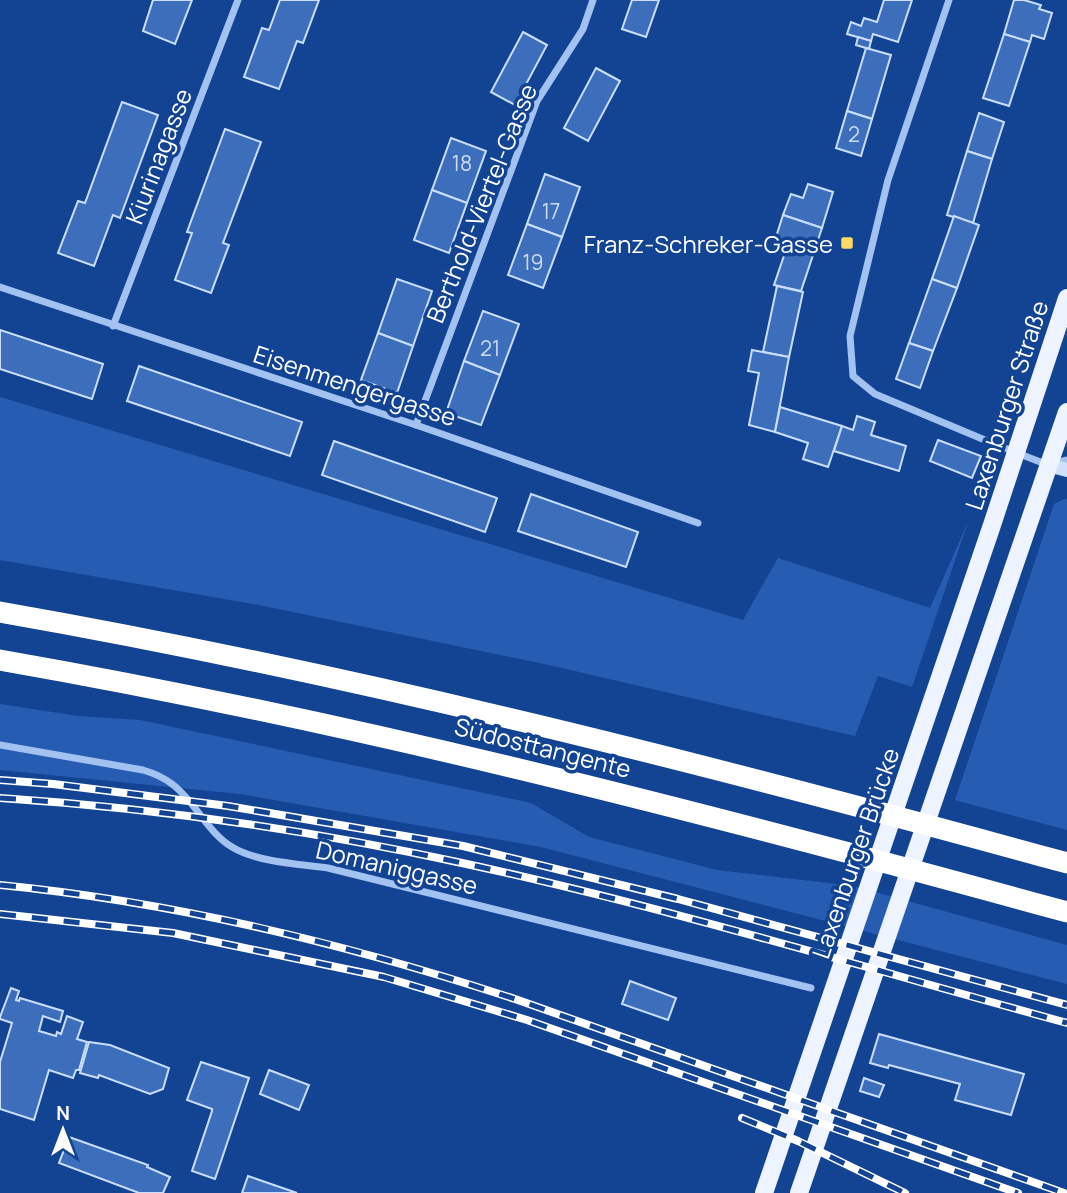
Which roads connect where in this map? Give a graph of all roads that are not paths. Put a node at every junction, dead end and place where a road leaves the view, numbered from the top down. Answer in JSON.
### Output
{"nodes":[{"id":1,"x":239,"y":0,"type":"edge"},
{"id":2,"x":593,"y":0,"type":"edge"},
{"id":3,"x":949,"y":0,"type":"edge"},
{"id":4,"x":0,"y":287,"type":"edge"},
{"id":5,"x":1067,"y":298,"type":"edge"},
{"id":6,"x":113,"y":326,"type":"junction"},
{"id":7,"x":1067,"y":412,"type":"edge"},
{"id":8,"x":416,"y":425,"type":"junction"},
{"id":9,"x":1015,"y":451,"type":"junction"},
{"id":10,"x":1067,"y":460,"type":"edge"},
{"id":11,"x":1048,"y":464,"type":"junction"},
{"id":12,"x":1067,"y":470,"type":"edge"},
{"id":13,"x":698,"y":523,"type":"dead end"},
{"id":14,"x":991,"y":528,"type":"joint"},
{"id":15,"x":0,"y":612,"type":"edge"},
{"id":16,"x":0,"y":660,"type":"edge"},
{"id":17,"x":0,"y":745,"type":"edge"},
{"id":18,"x":1067,"y":863,"type":"edge"},
{"id":19,"x":1067,"y":912,"type":"edge"},
{"id":20,"x":811,"y":988,"type":"dead end"},
{"id":21,"x":764,"y":1193,"type":"edge"},
{"id":22,"x":799,"y":1193,"type":"edge"}],
"edges":[{"from":1,"to":6,"type":"street","name":"Kiurinagasse"},
{"from":2,"to":8,"type":"street","name":"Berthold-Viertel-Gasse"},
{"from":3,"to":9,"type":"street"},
{"from":4,"to":6,"type":"street","name":"Eisenmengergasse"},
{"from":5,"to":9,"type":"main road","name":"Laxenburger Straße"},
{"from":6,"to":8,"type":"street","name":"Eisenmengergasse"},
{"from":7,"to":11,"type":"main road"},
{"from":8,"to":13,"type":"street","name":"Eisenmengergasse"},
{"from":9,"to":11,"type":"street"},
{"from":9,"to":14,"type":"main road","name":"Laxenburger Straße"},
{"from":10,"to":11,"type":"street"},
{"from":11,"to":12,"type":"street"},
{"from":11,"to":22,"type":"main road"},
{"from":14,"to":21,"type":"main road","name":"Laxenburger Brücke"},
{"from":15,"to":18,"type":"highway","name":"Südosttangente"},
{"from":16,"to":19,"type":"highway","name":"Südosttangente"},
{"from":17,"to":20,"type":"street","name":"Domaniggasse"}]}
